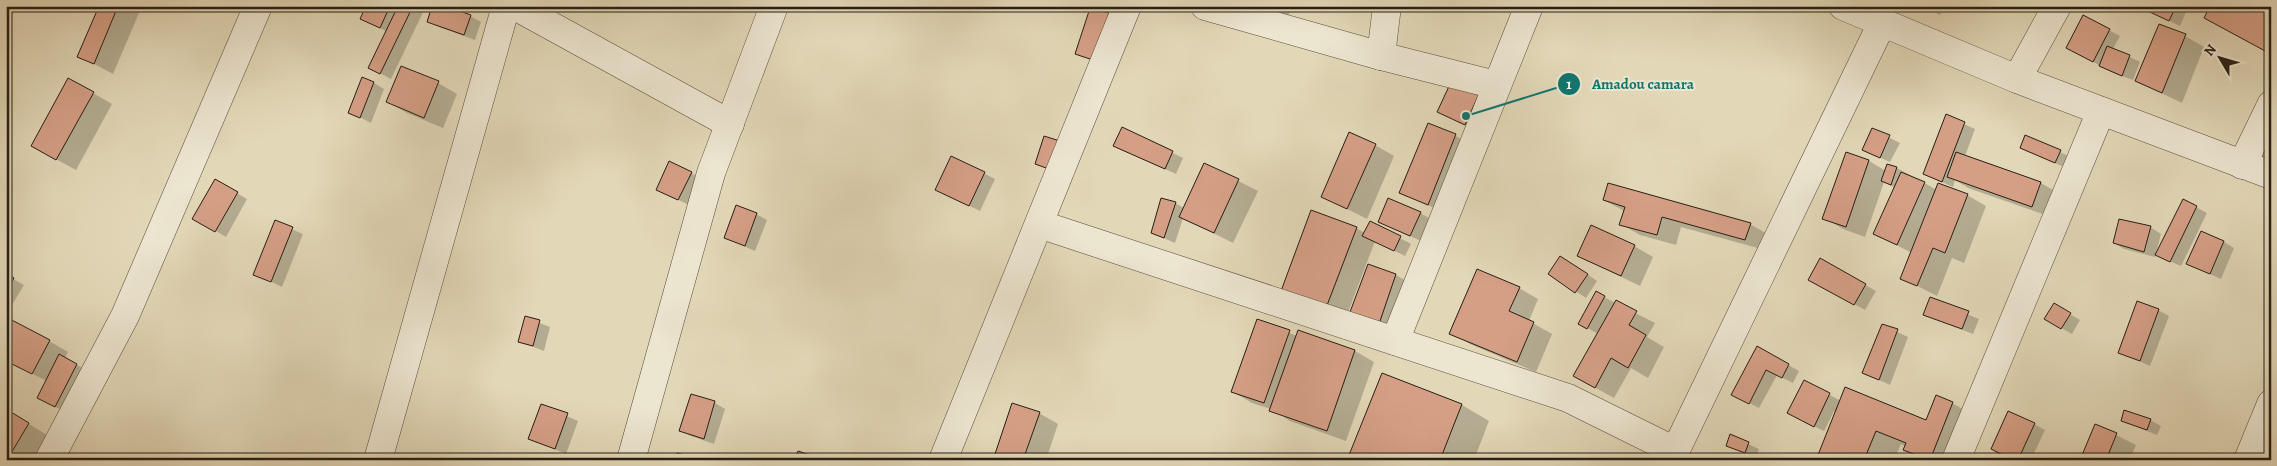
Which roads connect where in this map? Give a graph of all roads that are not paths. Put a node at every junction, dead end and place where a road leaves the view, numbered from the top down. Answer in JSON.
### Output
{"nodes":[{"id":1,"x":258,"y":6,"type":"edge"},
{"id":2,"x":506,"y":6,"type":"edge"},
{"id":3,"x":515,"y":6,"type":"edge"},
{"id":4,"x":774,"y":6,"type":"edge"},
{"id":5,"x":1127,"y":6,"type":"edge"},
{"id":6,"x":1205,"y":6,"type":"edge"},
{"id":7,"x":1387,"y":6,"type":"edge"},
{"id":8,"x":1529,"y":6,"type":"edge"},
{"id":9,"x":1843,"y":6,"type":"edge"},
{"id":10,"x":2057,"y":6,"type":"edge"},
{"id":11,"x":1882,"y":23,"type":"junction"},
{"id":12,"x":1381,"y":56,"type":"junction"},
{"id":13,"x":2017,"y":79,"type":"junction"},
{"id":14,"x":1496,"y":85,"type":"junction"},
{"id":15,"x":2271,"y":105,"type":"edge"},
{"id":16,"x":2101,"y":111,"type":"junction"},
{"id":17,"x":730,"y":124,"type":"junction"},
{"id":18,"x":2242,"y":165,"type":"junction"},
{"id":19,"x":2271,"y":175,"type":"edge"},
{"id":20,"x":1039,"y":224,"type":"junction"},
{"id":21,"x":1395,"y":341,"type":"junction"},
{"id":22,"x":2271,"y":404,"type":"edge"},
{"id":23,"x":1673,"y":455,"type":"edge"},
{"id":24,"x":49,"y":460,"type":"edge"},
{"id":25,"x":378,"y":460,"type":"edge"},
{"id":26,"x":631,"y":460,"type":"edge"},
{"id":27,"x":943,"y":460,"type":"edge"},
{"id":28,"x":1956,"y":460,"type":"edge"},
{"id":29,"x":2248,"y":460,"type":"edge"}],
"edges":[{"from":1,"to":24,"type":"street"},
{"from":2,"to":25,"type":"street"},
{"from":3,"to":17,"type":"street"},
{"from":4,"to":17,"type":"street"},
{"from":5,"to":20,"type":"street"},
{"from":6,"to":12,"type":"street"},
{"from":7,"to":12,"type":"street"},
{"from":8,"to":14,"type":"street"},
{"from":9,"to":11,"type":"street"},
{"from":10,"to":13,"type":"street"},
{"from":11,"to":13,"type":"street"},
{"from":11,"to":23,"type":"street"},
{"from":12,"to":14,"type":"street"},
{"from":13,"to":16,"type":"street"},
{"from":14,"to":21,"type":"street"},
{"from":15,"to":18,"type":"street"},
{"from":16,"to":18,"type":"street"},
{"from":16,"to":28,"type":"street"},
{"from":17,"to":26,"type":"street"},
{"from":18,"to":19,"type":"street"},
{"from":20,"to":21,"type":"street"},
{"from":20,"to":27,"type":"street"},
{"from":21,"to":23,"type":"street"},
{"from":22,"to":29,"type":"street"}]}
